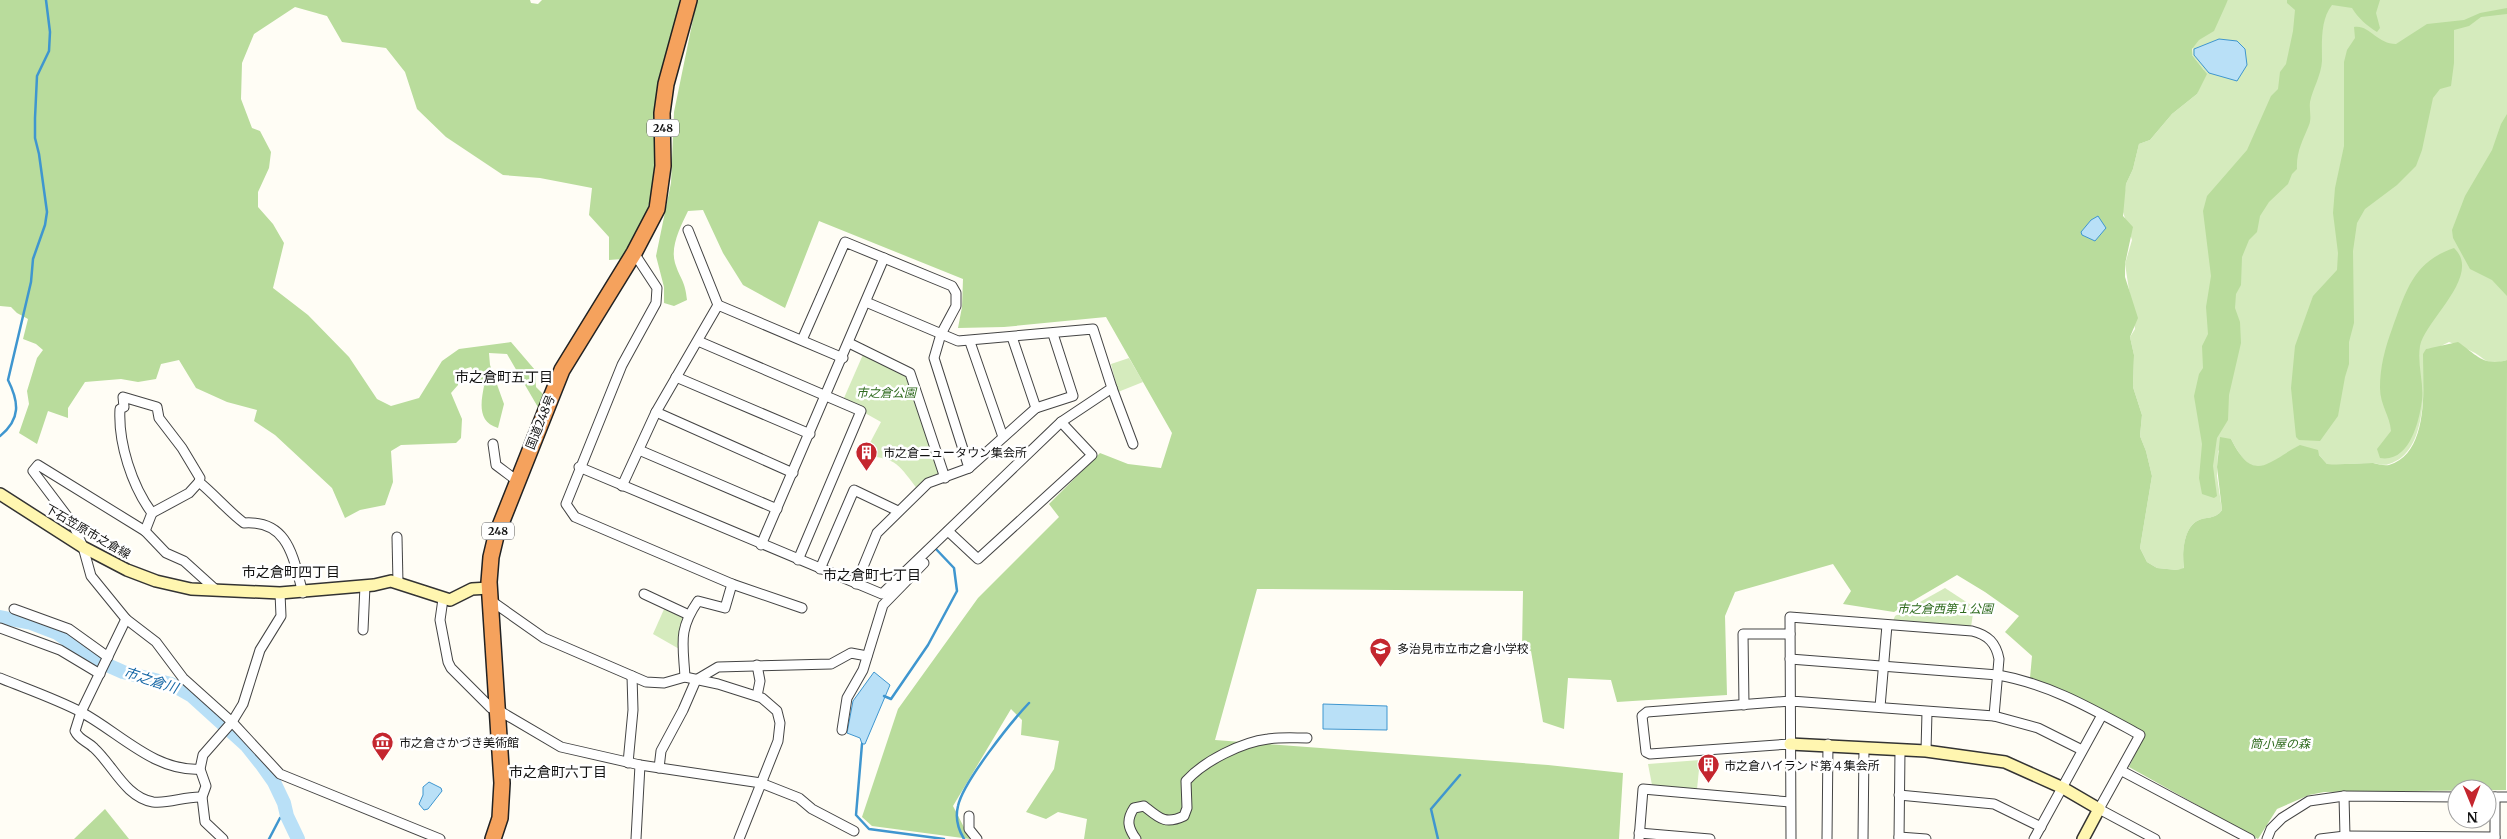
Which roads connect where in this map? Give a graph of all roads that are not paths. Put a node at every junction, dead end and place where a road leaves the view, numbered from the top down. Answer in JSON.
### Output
{"nodes":[{"id":1,"x":689,"y":0,"type":"edge"},
{"id":2,"x":688,"y":230,"type":"dead end"},
{"id":3,"x":634,"y":253,"type":"junction"},
{"id":4,"x":884,"y":258,"type":"junction"},
{"id":5,"x":866,"y":302,"type":"junction"},
{"id":6,"x":718,"y":305,"type":"junction"},
{"id":7,"x":941,"y":334,"type":"junction"},
{"id":8,"x":1053,"y":334,"type":"junction"},
{"id":9,"x":1012,"y":337,"type":"junction"},
{"id":10,"x":802,"y":340,"type":"junction"},
{"id":11,"x":698,"y":341,"type":"junction"},
{"id":12,"x":849,"y":342,"type":"junction"},
{"id":13,"x":970,"y":342,"type":"junction"},
{"id":14,"x":843,"y":358,"type":"junction"},
{"id":15,"x":676,"y":377,"type":"junction"},
{"id":16,"x":1112,"y":388,"type":"junction"},
{"id":17,"x":827,"y":395,"type":"junction"},
{"id":18,"x":1036,"y":408,"type":"junction"},
{"id":19,"x":656,"y":412,"type":"junction"},
{"id":20,"x":1061,"y":422,"type":"junction"},
{"id":21,"x":810,"y":434,"type":"junction"},
{"id":22,"x":1003,"y":437,"type":"junction"},
{"id":23,"x":492,"y":444,"type":"dead end"},
{"id":24,"x":1134,"y":444,"type":"dead end"},
{"id":25,"x":639,"y":450,"type":"junction"},
{"id":26,"x":579,"y":468,"type":"junction"},
{"id":27,"x":969,"y":468,"type":"junction"},
{"id":28,"x":794,"y":473,"type":"junction"},
{"id":29,"x":945,"y":478,"type":"junction"},
{"id":30,"x":516,"y":480,"type":"junction"},
{"id":31,"x":199,"y":482,"type":"junction"},
{"id":32,"x":622,"y":486,"type":"junction"},
{"id":33,"x":0,"y":494,"type":"edge"},
{"id":34,"x":777,"y":509,"type":"junction"},
{"id":35,"x":898,"y":511,"type":"junction"},
{"id":36,"x":152,"y":513,"type":"junction"},
{"id":37,"x":145,"y":531,"type":"junction"},
{"id":38,"x":948,"y":531,"type":"junction"},
{"id":39,"x":396,"y":537,"type":"dead end"},
{"id":40,"x":762,"y":544,"type":"junction"},
{"id":41,"x":83,"y":547,"type":"junction"},
{"id":42,"x":928,"y":551,"type":"junction"},
{"id":43,"x":798,"y":560,"type":"junction"},
{"id":44,"x":820,"y":569,"type":"junction"},
{"id":45,"x":398,"y":583,"type":"junction"},
{"id":46,"x":732,"y":584,"type":"junction"},
{"id":47,"x":856,"y":584,"type":"junction"},
{"id":48,"x":365,"y":586,"type":"junction"},
{"id":49,"x":215,"y":589,"type":"junction"},
{"id":50,"x":280,"y":593,"type":"junction"},
{"id":51,"x":303,"y":593,"type":"junction"},
{"id":52,"x":490,"y":594,"type":"junction"},
{"id":53,"x":644,"y":594,"type":"dead end"},
{"id":54,"x":443,"y":599,"type":"junction"},
{"id":55,"x":802,"y":608,"type":"dead end"},
{"id":56,"x":14,"y":609,"type":"dead end"},
{"id":57,"x":689,"y":614,"type":"junction"},
{"id":58,"x":126,"y":620,"type":"junction"},
{"id":59,"x":1887,"y":625,"type":"junction"},
{"id":60,"x":0,"y":628,"type":"edge"},
{"id":61,"x":363,"y":630,"type":"dead end"},
{"id":62,"x":1790,"y":634,"type":"junction"},
{"id":63,"x":867,"y":656,"type":"junction"},
{"id":64,"x":108,"y":657,"type":"junction"},
{"id":65,"x":1790,"y":659,"type":"junction"},
{"id":66,"x":757,"y":665,"type":"junction"},
{"id":67,"x":1883,"y":666,"type":"junction"},
{"id":68,"x":100,"y":674,"type":"junction"},
{"id":69,"x":1998,"y":675,"type":"junction"},
{"id":70,"x":632,"y":676,"type":"junction"},
{"id":71,"x":685,"y":677,"type":"junction"},
{"id":72,"x":0,"y":678,"type":"edge"},
{"id":73,"x":696,"y":680,"type":"junction"},
{"id":74,"x":757,"y":696,"type":"junction"},
{"id":75,"x":1791,"y":701,"type":"junction"},
{"id":76,"x":1744,"y":705,"type":"junction"},
{"id":77,"x":1880,"y":707,"type":"junction"},
{"id":78,"x":498,"y":710,"type":"junction"},
{"id":79,"x":81,"y":712,"type":"junction"},
{"id":80,"x":1926,"y":712,"type":"junction"},
{"id":81,"x":2102,"y":715,"type":"junction"},
{"id":82,"x":1994,"y":716,"type":"junction"},
{"id":83,"x":232,"y":722,"type":"junction"},
{"id":84,"x":842,"y":730,"type":"dead end"},
{"id":85,"x":1307,"y":738,"type":"dead end"},
{"id":86,"x":1790,"y":744,"type":"junction"},
{"id":87,"x":1828,"y":744,"type":"junction"},
{"id":88,"x":1864,"y":748,"type":"junction"},
{"id":89,"x":2082,"y":750,"type":"junction"},
{"id":90,"x":1900,"y":751,"type":"junction"},
{"id":91,"x":1926,"y":751,"type":"junction"},
{"id":92,"x":628,"y":763,"type":"junction"},
{"id":93,"x":640,"y":765,"type":"junction"},
{"id":94,"x":659,"y":768,"type":"junction"},
{"id":95,"x":200,"y":769,"type":"junction"},
{"id":96,"x":2122,"y":771,"type":"junction"},
{"id":97,"x":761,"y":782,"type":"junction"},
{"id":98,"x":2063,"y":788,"type":"junction"},
{"id":99,"x":1899,"y":795,"type":"junction"},
{"id":100,"x":2344,"y":796,"type":"junction"},
{"id":101,"x":202,"y":797,"type":"junction"},
{"id":102,"x":2447,"y":797,"type":"edge"},
{"id":103,"x":1790,"y":802,"type":"junction"},
{"id":104,"x":2099,"y":809,"type":"junction"},
{"id":105,"x":969,"y":816,"type":"dead end"},
{"id":106,"x":2041,"y":827,"type":"junction"},
{"id":107,"x":2139,"y":830,"type":"junction"},
{"id":108,"x":854,"y":832,"type":"dead end"},
{"id":109,"x":424,"y":836,"type":"edge"},
{"id":110,"x":1639,"y":836,"type":"edge"},
{"id":111,"x":2345,"y":836,"type":"junction"},
{"id":112,"x":1899,"y":838,"type":"edge"},
{"id":113,"x":2495,"y":838,"type":"edge"},
{"id":114,"x":223,"y":839,"type":"edge"},
{"id":115,"x":440,"y":839,"type":"edge"},
{"id":116,"x":493,"y":839,"type":"edge"},
{"id":117,"x":636,"y":839,"type":"edge"},
{"id":118,"x":739,"y":839,"type":"edge"},
{"id":119,"x":977,"y":839,"type":"edge"},
{"id":120,"x":1136,"y":839,"type":"edge"},
{"id":121,"x":1710,"y":839,"type":"edge"},
{"id":122,"x":1790,"y":839,"type":"edge"},
{"id":123,"x":1827,"y":839,"type":"edge"},
{"id":124,"x":1863,"y":839,"type":"edge"},
{"id":125,"x":1926,"y":839,"type":"edge"},
{"id":126,"x":2034,"y":839,"type":"edge"},
{"id":127,"x":2083,"y":839,"type":"edge"},
{"id":128,"x":2134,"y":839,"type":"edge"},
{"id":129,"x":2155,"y":839,"type":"edge"},
{"id":130,"x":2250,"y":839,"type":"edge"},
{"id":131,"x":2267,"y":839,"type":"edge"},
{"id":132,"x":2320,"y":839,"type":"edge"}],
"edges":[{"from":1,"to":3,"type":"highway","name":"国道248号","number":"248"},
{"from":2,"to":6,"type":"street"},
{"from":3,"to":26,"type":"street"},
{"from":3,"to":30,"type":"highway","name":"国道248号","number":"248"},
{"from":4,"to":5,"type":"street"},
{"from":4,"to":7,"type":"street"},
{"from":4,"to":10,"type":"street"},
{"from":5,"to":7,"type":"street"},
{"from":5,"to":12,"type":"street"},
{"from":6,"to":10,"type":"street"},
{"from":6,"to":11,"type":"street"},
{"from":7,"to":13,"type":"street"},
{"from":7,"to":27,"type":"street"},
{"from":8,"to":9,"type":"street"},
{"from":8,"to":16,"type":"street"},
{"from":8,"to":18,"type":"street"},
{"from":9,"to":13,"type":"street"},
{"from":9,"to":18,"type":"street"},
{"from":10,"to":14,"type":"street"},
{"from":11,"to":15,"type":"street"},
{"from":11,"to":17,"type":"street"},
{"from":12,"to":14,"type":"street"},
{"from":12,"to":29,"type":"street"},
{"from":13,"to":22,"type":"street"},
{"from":14,"to":17,"type":"street"},
{"from":15,"to":19,"type":"street"},
{"from":15,"to":21,"type":"street"},
{"from":16,"to":20,"type":"street"},
{"from":16,"to":24,"type":"street"},
{"from":17,"to":21,"type":"street"},
{"from":17,"to":43,"type":"street"},
{"from":18,"to":22,"type":"street"},
{"from":19,"to":25,"type":"street"},
{"from":19,"to":28,"type":"street"},
{"from":20,"to":38,"type":"street"},
{"from":20,"to":38,"type":"street"},
{"from":21,"to":28,"type":"street"},
{"from":22,"to":27,"type":"street"},
{"from":23,"to":30,"type":"street"},
{"from":25,"to":32,"type":"street"},
{"from":25,"to":34,"type":"street"},
{"from":26,"to":32,"type":"street"},
{"from":26,"to":46,"type":"street"},
{"from":27,"to":29,"type":"street"},
{"from":28,"to":34,"type":"street"},
{"from":29,"to":35,"type":"street"},
{"from":30,"to":52,"type":"highway","name":"国道248号","number":"248"},
{"from":31,"to":36,"type":"street"},
{"from":31,"to":36,"type":"street"},
{"from":31,"to":51,"type":"street"},
{"from":32,"to":40,"type":"street"},
{"from":33,"to":41,"type":"main road","name":"下石笠原市之倉線"},
{"from":34,"to":40,"type":"street"},
{"from":35,"to":44,"type":"street"},
{"from":35,"to":47,"type":"street"},
{"from":36,"to":37,"type":"street"},
{"from":37,"to":41,"type":"street"},
{"from":37,"to":49,"type":"street"},
{"from":38,"to":42,"type":"street"},
{"from":39,"to":45,"type":"street"},
{"from":40,"to":43,"type":"street"},
{"from":41,"to":49,"type":"main road","name":"下石笠原市之倉線"},
{"from":41,"to":58,"type":"street"},
{"from":42,"to":47,"type":"street"},
{"from":42,"to":63,"type":"street"},
{"from":43,"to":44,"type":"street"},
{"from":44,"to":47,"type":"street"},
{"from":45,"to":48,"type":"main road","name":"下石笠原市之倉線"},
{"from":45,"to":54,"type":"main road","name":"下石笠原市之倉線"},
{"from":46,"to":55,"type":"street"},
{"from":46,"to":57,"type":"street"},
{"from":48,"to":51,"type":"main road","name":"下石笠原市之倉線"},
{"from":48,"to":61,"type":"street"},
{"from":49,"to":50,"type":"main road","name":"下石笠原市之倉線"},
{"from":50,"to":51,"type":"main road","name":"下石笠原市之倉線"},
{"from":50,"to":83,"type":"street"},
{"from":52,"to":54,"type":"main road"},
{"from":52,"to":70,"type":"street"},
{"from":52,"to":78,"type":"highway","name":"国道248号","number":"248"},
{"from":53,"to":57,"type":"street"},
{"from":54,"to":78,"type":"street"},
{"from":56,"to":64,"type":"street"},
{"from":57,"to":71,"type":"street"},
{"from":58,"to":64,"type":"street"},
{"from":58,"to":83,"type":"street"},
{"from":59,"to":62,"type":"street"},
{"from":59,"to":67,"type":"street"},
{"from":59,"to":69,"type":"street"},
{"from":60,"to":68,"type":"street"},
{"from":62,"to":65,"type":"street"},
{"from":62,"to":76,"type":"street"},
{"from":63,"to":66,"type":"street"},
{"from":63,"to":84,"type":"street"},
{"from":64,"to":68,"type":"street"},
{"from":65,"to":67,"type":"street"},
{"from":65,"to":75,"type":"street"},
{"from":66,"to":73,"type":"street"},
{"from":66,"to":74,"type":"street"},
{"from":67,"to":69,"type":"street"},
{"from":67,"to":77,"type":"street"},
{"from":68,"to":79,"type":"street"},
{"from":69,"to":81,"type":"street"},
{"from":69,"to":82,"type":"street"},
{"from":70,"to":71,"type":"street"},
{"from":70,"to":92,"type":"street"},
{"from":71,"to":73,"type":"street"},
{"from":72,"to":79,"type":"street"},
{"from":73,"to":74,"type":"street"},
{"from":73,"to":94,"type":"street"},
{"from":74,"to":97,"type":"street"},
{"from":75,"to":76,"type":"street"},
{"from":75,"to":77,"type":"street"},
{"from":75,"to":86,"type":"street"},
{"from":76,"to":86,"type":"street"},
{"from":77,"to":80,"type":"street"},
{"from":78,"to":92,"type":"street"},
{"from":78,"to":116,"type":"highway","name":"国道248号","number":"248"},
{"from":79,"to":95,"type":"street"},
{"from":79,"to":101,"type":"street"},
{"from":80,"to":82,"type":"street"},
{"from":80,"to":91,"type":"street"},
{"from":81,"to":89,"type":"street"},
{"from":81,"to":96,"type":"street"},
{"from":82,"to":89,"type":"street"},
{"from":83,"to":95,"type":"street"},
{"from":83,"to":109,"type":"street"},
{"from":85,"to":120,"type":"street"},
{"from":86,"to":87,"type":"main road"},
{"from":86,"to":103,"type":"street"},
{"from":87,"to":88,"type":"main road"},
{"from":87,"to":123,"type":"street"},
{"from":88,"to":90,"type":"main road"},
{"from":88,"to":124,"type":"street"},
{"from":89,"to":98,"type":"street"},
{"from":90,"to":91,"type":"main road"},
{"from":90,"to":99,"type":"street"},
{"from":91,"to":98,"type":"main road"},
{"from":92,"to":93,"type":"street"},
{"from":93,"to":94,"type":"street"},
{"from":93,"to":117,"type":"street"},
{"from":94,"to":97,"type":"street"},
{"from":95,"to":101,"type":"street"},
{"from":96,"to":104,"type":"street"},
{"from":96,"to":130,"type":"street"},
{"from":97,"to":108,"type":"street"},
{"from":97,"to":118,"type":"street"},
{"from":98,"to":104,"type":"main road"},
{"from":98,"to":106,"type":"street"},
{"from":99,"to":106,"type":"street"},
{"from":99,"to":112,"type":"street"},
{"from":100,"to":102,"type":"street"},
{"from":100,"to":111,"type":"street"},
{"from":100,"to":131,"type":"street"},
{"from":101,"to":114,"type":"street"},
{"from":103,"to":110,"type":"street"},
{"from":103,"to":122,"type":"street"},
{"from":104,"to":107,"type":"street"},
{"from":104,"to":127,"type":"main road"},
{"from":105,"to":119,"type":"street"},
{"from":106,"to":126,"type":"street"},
{"from":107,"to":128,"type":"street"},
{"from":107,"to":129,"type":"street"},
{"from":109,"to":115,"type":"street"},
{"from":110,"to":121,"type":"street"},
{"from":111,"to":113,"type":"street"},
{"from":111,"to":132,"type":"street"},
{"from":112,"to":125,"type":"street"}]}
